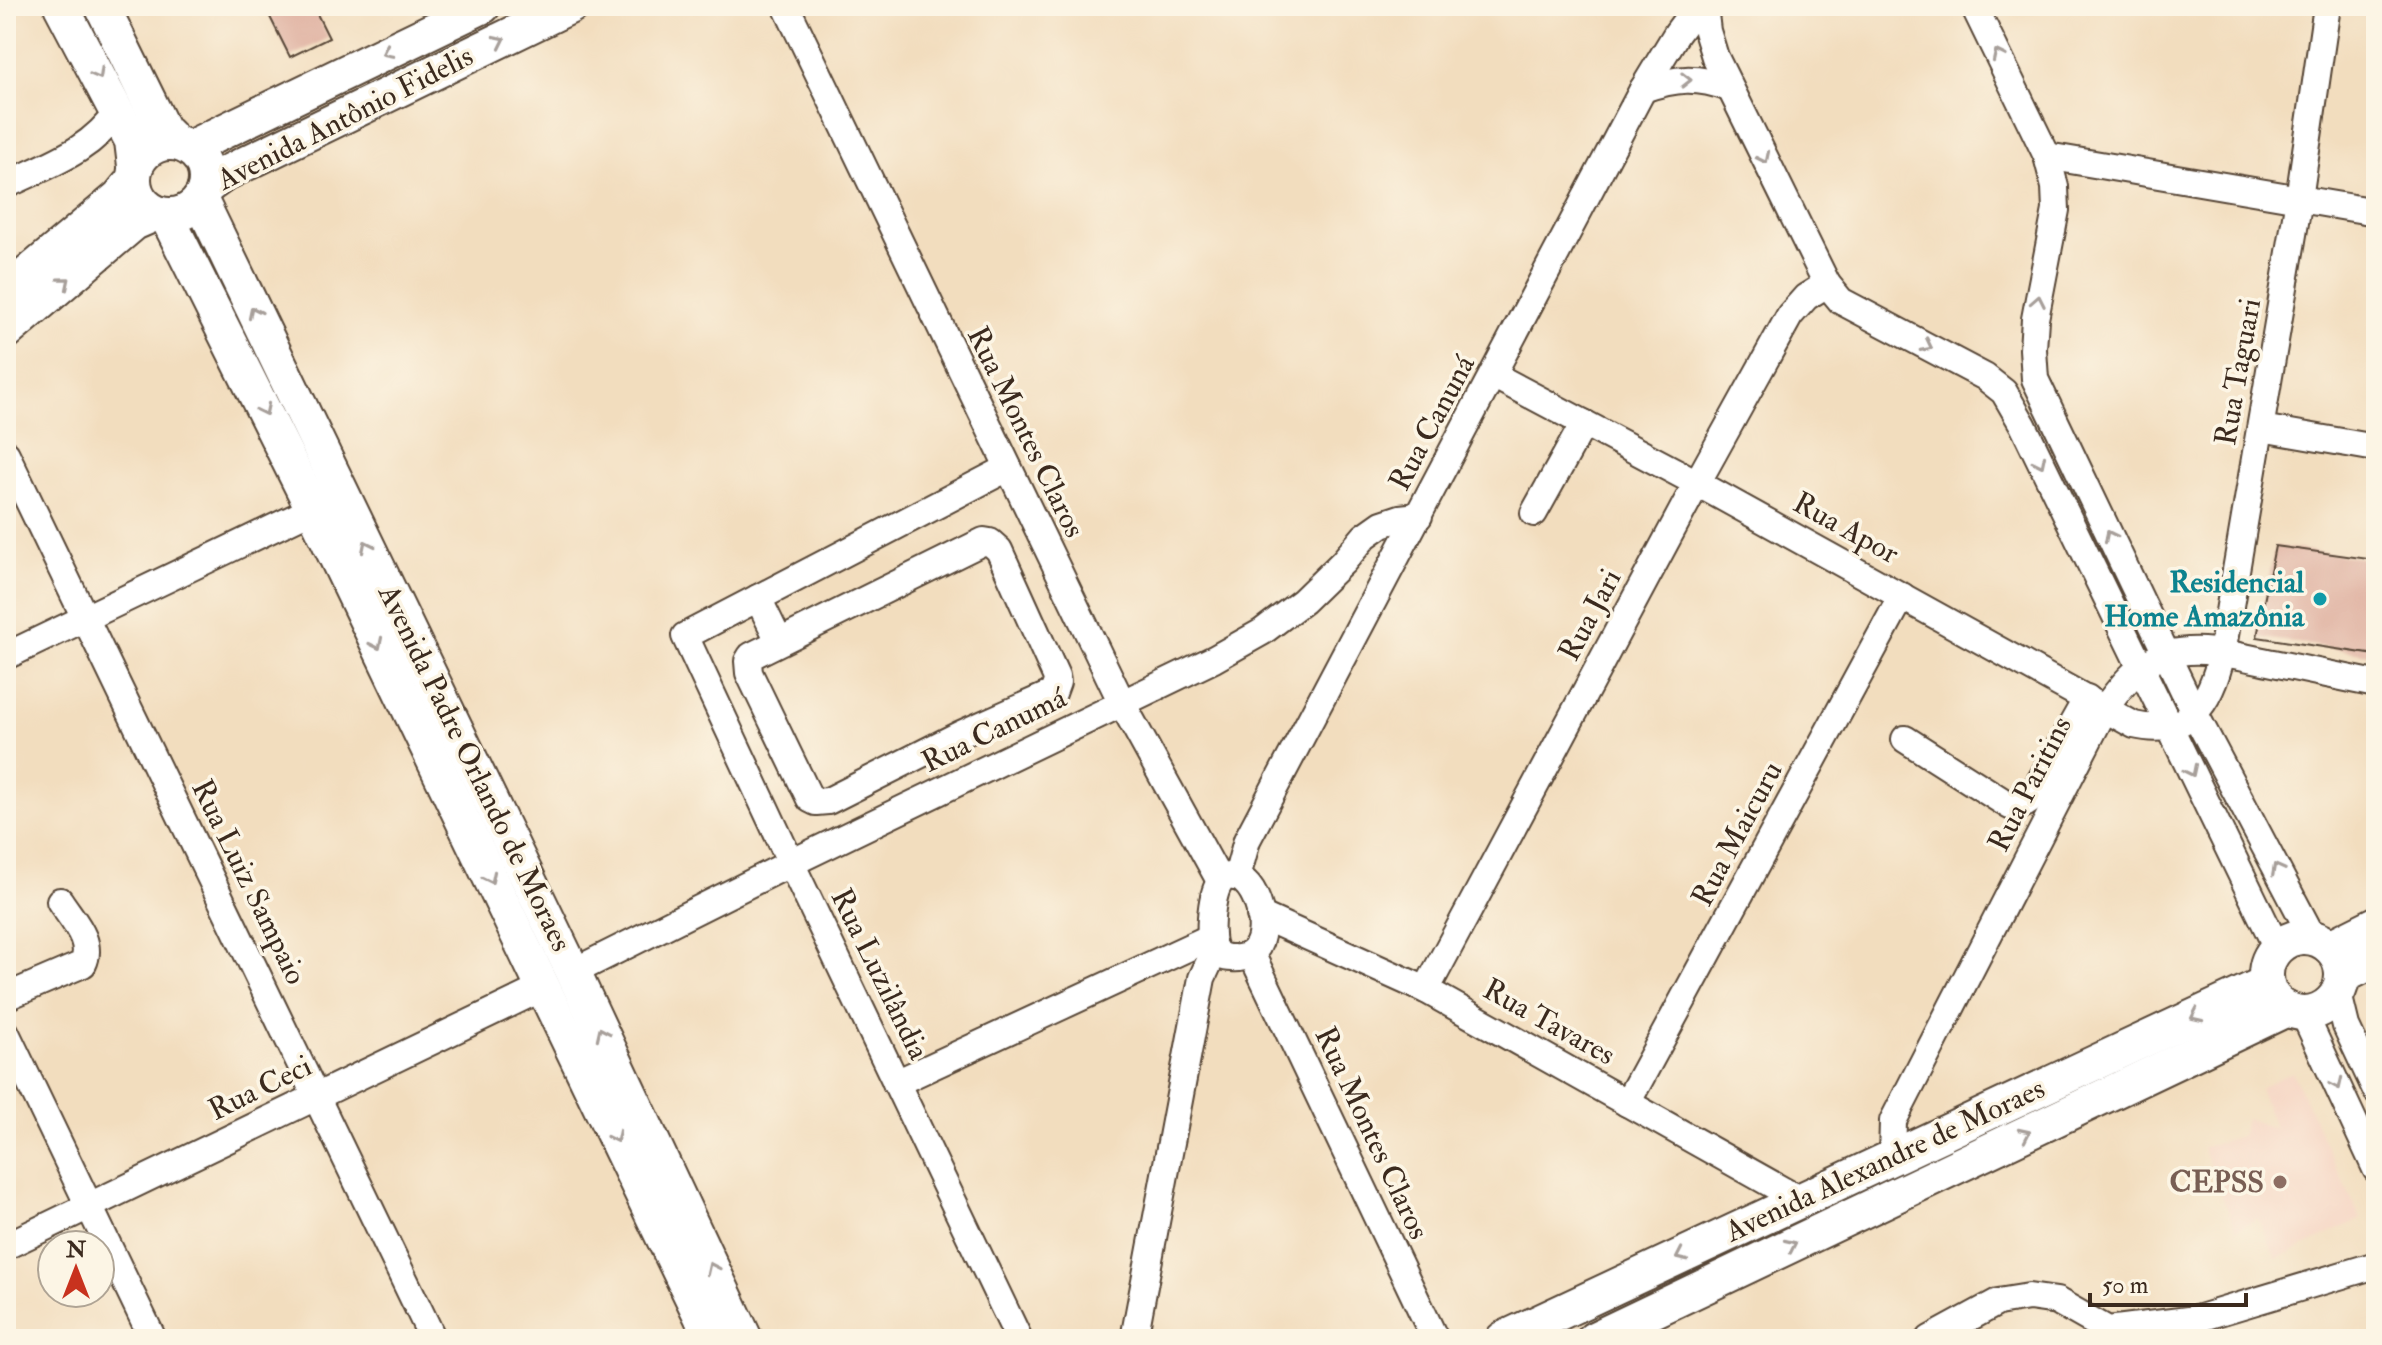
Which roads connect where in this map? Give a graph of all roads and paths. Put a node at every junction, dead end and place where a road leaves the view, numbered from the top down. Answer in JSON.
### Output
{"nodes":[{"id":1,"x":61,"y":6,"type":"edge"},
{"id":2,"x":102,"y":6,"type":"edge"},
{"id":3,"x":571,"y":6,"type":"edge"},
{"id":4,"x":786,"y":6,"type":"edge"},
{"id":5,"x":1697,"y":6,"type":"edge"},
{"id":6,"x":1704,"y":6,"type":"edge"},
{"id":7,"x":1974,"y":6,"type":"edge"},
{"id":8,"x":2327,"y":6,"type":"edge"},
{"id":9,"x":470,"y":9,"type":"edge"},
{"id":10,"x":1729,"y":88,"type":"junction"},
{"id":11,"x":1643,"y":89,"type":"junction"},
{"id":12,"x":118,"y":111,"type":"junction"},
{"id":13,"x":183,"y":146,"type":"junction"},
{"id":14,"x":2047,"y":156,"type":"junction"},
{"id":15,"x":134,"y":173,"type":"junction"},
{"id":16,"x":6,"y":185,"type":"edge"},
{"id":17,"x":202,"y":194,"type":"junction"},
{"id":18,"x":2299,"y":199,"type":"junction"},
{"id":19,"x":2376,"y":212,"type":"edge"},
{"id":20,"x":161,"y":214,"type":"junction"},
{"id":21,"x":1827,"y":284,"type":"junction"},
{"id":22,"x":6,"y":292,"type":"edge"},
{"id":23,"x":6,"y":332,"type":"edge"},
{"id":24,"x":1493,"y":375,"type":"junction"},
{"id":25,"x":1584,"y":423,"type":"junction"},
{"id":26,"x":2261,"y":428,"type":"junction"},
{"id":27,"x":2376,"y":448,"type":"edge"},
{"id":28,"x":6,"y":454,"type":"edge"},
{"id":29,"x":1008,"y":468,"type":"junction"},
{"id":30,"x":1697,"y":483,"type":"junction"},
{"id":31,"x":313,"y":509,"type":"junction"},
{"id":32,"x":1534,"y":513,"type":"dead end"},
{"id":33,"x":1419,"y":516,"type":"junction"},
{"id":34,"x":1902,"y":596,"type":"junction"},
{"id":35,"x":758,"y":598,"type":"junction"},
{"id":36,"x":86,"y":618,"type":"junction"},
{"id":37,"x":779,"y":641,"type":"junction"},
{"id":38,"x":2222,"y":653,"type":"junction"},
{"id":39,"x":2167,"y":654,"type":"junction"},
{"id":40,"x":6,"y":656,"type":"edge"},
{"id":41,"x":2140,"y":668,"type":"junction"},
{"id":42,"x":2376,"y":684,"type":"edge"},
{"id":43,"x":2096,"y":703,"type":"junction"},
{"id":44,"x":1123,"y":705,"type":"junction"},
{"id":45,"x":2195,"y":714,"type":"junction"},
{"id":46,"x":2169,"y":727,"type":"junction"},
{"id":47,"x":1905,"y":739,"type":"dead end"},
{"id":48,"x":933,"y":748,"type":"junction"},
{"id":49,"x":953,"y":786,"type":"junction"},
{"id":50,"x":791,"y":863,"type":"junction"},
{"id":51,"x":1229,"y":879,"type":"junction"},
{"id":52,"x":60,"y":901,"type":"dead end"},
{"id":53,"x":1260,"y":915,"type":"junction"},
{"id":54,"x":2376,"y":924,"type":"edge"},
{"id":55,"x":1213,"y":944,"type":"junction"},
{"id":56,"x":2277,"y":948,"type":"junction"},
{"id":57,"x":1252,"y":955,"type":"junction"},
{"id":58,"x":2376,"y":960,"type":"edge"},
{"id":59,"x":2331,"y":964,"type":"junction"},
{"id":60,"x":573,"y":972,"type":"junction"},
{"id":61,"x":2266,"y":983,"type":"junction"},
{"id":62,"x":542,"y":988,"type":"junction"},
{"id":63,"x":1426,"y":990,"type":"junction"},
{"id":64,"x":6,"y":997,"type":"edge"},
{"id":65,"x":2296,"y":1012,"type":"junction"},
{"id":66,"x":6,"y":1033,"type":"edge"},
{"id":67,"x":896,"y":1083,"type":"junction"},
{"id":68,"x":2376,"y":1090,"type":"edge"},
{"id":69,"x":317,"y":1097,"type":"junction"},
{"id":70,"x":1627,"y":1103,"type":"junction"},
{"id":71,"x":1892,"y":1157,"type":"junction"},
{"id":72,"x":2376,"y":1169,"type":"edge"},
{"id":73,"x":1800,"y":1200,"type":"junction"},
{"id":74,"x":89,"y":1206,"type":"junction"},
{"id":75,"x":6,"y":1246,"type":"edge"},
{"id":76,"x":2376,"y":1265,"type":"edge"},
{"id":77,"x":2100,"y":1334,"type":"edge"},
{"id":78,"x":153,"y":1339,"type":"edge"},
{"id":79,"x":433,"y":1339,"type":"edge"},
{"id":80,"x":712,"y":1339,"type":"edge"},
{"id":81,"x":745,"y":1339,"type":"edge"},
{"id":82,"x":1019,"y":1339,"type":"edge"},
{"id":83,"x":1134,"y":1339,"type":"edge"},
{"id":84,"x":1435,"y":1339,"type":"edge"},
{"id":85,"x":1503,"y":1339,"type":"edge"},
{"id":86,"x":1594,"y":1339,"type":"edge"},
{"id":87,"x":1930,"y":1339,"type":"edge"}],
"edges":[{"from":1,"to":12,"type":"main road","one_way":true},
{"from":2,"to":13,"type":"main road"},
{"from":17,"to":3,"type":"main road","name":"Avenida Antônio Fidelis","one_way":true},
{"from":4,"to":29,"type":"street","name":"Rua Montes Claros"},
{"from":5,"to":11,"type":"street","name":"Rua Canuná"},
{"from":6,"to":10,"type":"street"},
{"from":14,"to":7,"type":"street","one_way":true},
{"from":8,"to":18,"type":"street","name":"Rua Taguari"},
{"from":9,"to":13,"type":"main road","name":"Avenida Antônio Fidelis","one_way":true},
{"from":11,"to":10,"type":"street","one_way":true},
{"from":10,"to":21,"type":"street","one_way":true},
{"from":11,"to":24,"type":"street","name":"Rua Canuná"},
{"from":12,"to":15,"type":"main road"},
{"from":12,"to":16,"type":"street"},
{"from":13,"to":15,"type":"main road"},
{"from":13,"to":17,"type":"main road"},
{"from":14,"to":18,"type":"street"},
{"from":39,"to":14,"type":"street","one_way":true},
{"from":15,"to":20,"type":"main road"},
{"from":15,"to":22,"type":"main road"},
{"from":17,"to":20,"type":"main road"},
{"from":60,"to":17,"type":"main road","name":"Avenida Padre Orlando de Moraes","one_way":true},
{"from":18,"to":19,"type":"street"},
{"from":18,"to":26,"type":"street","name":"Rua Taguari"},
{"from":23,"to":20,"type":"main road","one_way":true},
{"from":20,"to":31,"type":"main road","name":"Avenida Padre Orlando de Moraes","one_way":true},
{"from":21,"to":30,"type":"street","name":"Rua Jari"},
{"from":21,"to":41,"type":"street","one_way":true},
{"from":24,"to":25,"type":"street","name":"Rua Apor"},
{"from":24,"to":33,"type":"street","name":"Rua Canuná"},
{"from":25,"to":30,"type":"street","name":"Rua Apor"},
{"from":25,"to":32,"type":"street"},
{"from":26,"to":27,"type":"street"},
{"from":26,"to":38,"type":"street","name":"Rua Taguari"},
{"from":28,"to":36,"type":"street","name":"Rua Luiz Sampaio"},
{"from":29,"to":35,"type":"street"},
{"from":29,"to":44,"type":"street","name":"Rua Montes Claros"},
{"from":30,"to":34,"type":"street","name":"Rua Apor"},
{"from":30,"to":63,"type":"street","name":"Rua Jari"},
{"from":31,"to":36,"type":"street"},
{"from":31,"to":62,"type":"main road","name":"Avenida Padre Orlando de Moraes","one_way":true},
{"from":33,"to":44,"type":"street","name":"Rua Canumá"},
{"from":33,"to":51,"type":"street","name":"Rua Canuná"},
{"from":34,"to":43,"type":"street","name":"Rua Apor"},
{"from":34,"to":70,"type":"street","name":"Rua Maicuru"},
{"from":35,"to":37,"type":"street"},
{"from":35,"to":50,"type":"street","name":"Rua Luzilândia"},
{"from":36,"to":40,"type":"street"},
{"from":36,"to":69,"type":"street","name":"Rua Luiz Sampaio"},
{"from":37,"to":48,"type":"street"},
{"from":37,"to":48,"type":"street"},
{"from":38,"to":39,"type":"street","name":"Rua Paritins"},
{"from":38,"to":42,"type":"street","name":"Rua Paritins"},
{"from":38,"to":45,"type":"street","name":"Rua Taguari"},
{"from":39,"to":41,"type":"street","name":"Rua Paritins"},
{"from":39,"to":45,"type":"street"},
{"from":41,"to":43,"type":"street","name":"Rua Paritins"},
{"from":41,"to":46,"type":"street"},
{"from":43,"to":46,"type":"street","name":"Rua Apor"},
{"from":43,"to":47,"type":"street"},
{"from":43,"to":71,"type":"street","name":"Rua Paritins"},
{"from":44,"to":49,"type":"street","name":"Rua Canumá"},
{"from":44,"to":51,"type":"street","name":"Rua Montes Claros"},
{"from":45,"to":46,"type":"street"},
{"from":59,"to":45,"type":"street","one_way":true},
{"from":46,"to":56,"type":"street","one_way":true},
{"from":48,"to":49,"type":"street"},
{"from":49,"to":50,"type":"street","name":"Rua Canumá"},
{"from":50,"to":60,"type":"street","name":"Rua Canumá"},
{"from":50,"to":67,"type":"street","name":"Rua Luzilândia"},
{"from":51,"to":53,"type":"street"},
{"from":51,"to":55,"type":"street"},
{"from":52,"to":64,"type":"street"},
{"from":53,"to":57,"type":"street"},
{"from":53,"to":63,"type":"street","name":"Rua Tavares"},
{"from":54,"to":59,"type":"main road"},
{"from":55,"to":57,"type":"street"},
{"from":55,"to":67,"type":"street"},
{"from":55,"to":83,"type":"street"},
{"from":56,"to":59,"type":"main road"},
{"from":56,"to":61,"type":"main road"},
{"from":57,"to":84,"type":"street","name":"Rua Montes Claros"},
{"from":58,"to":59,"type":"main road"},
{"from":59,"to":65,"type":"main road"},
{"from":59,"to":68,"type":"street"},
{"from":81,"to":60,"type":"main road","name":"Avenida Padre Orlando de Moraes","one_way":true},
{"from":61,"to":65,"type":"main road"},
{"from":61,"to":71,"type":"main road","name":"Avenida Alexandre de Moraes","one_way":true},
{"from":62,"to":69,"type":"street","name":"Rua Ceci"},
{"from":62,"to":80,"type":"main road","name":"Avenida Padre Orlando de Moraes","one_way":true},
{"from":63,"to":70,"type":"street","name":"Rua Tavares"},
{"from":65,"to":72,"type":"street","one_way":true},
{"from":86,"to":65,"type":"main road","name":"Avenida Alexandre de Moraes","one_way":true},
{"from":66,"to":74,"type":"street"},
{"from":67,"to":82,"type":"street","name":"Rua Luzilândia"},
{"from":69,"to":74,"type":"street","name":"Rua Ceci"},
{"from":69,"to":79,"type":"street","name":"Rua Luiz Sampaio"},
{"from":70,"to":73,"type":"street","name":"Rua Tavares"},
{"from":71,"to":73,"type":"main road","name":"Avenida Alexandre de Moraes"},
{"from":73,"to":85,"type":"main road","name":"Avenida Alexandre de Moraes","one_way":true},
{"from":74,"to":75,"type":"street","name":"Rua Ceci"},
{"from":74,"to":78,"type":"street"},
{"from":76,"to":77,"type":"street"},
{"from":77,"to":87,"type":"street"}]}
